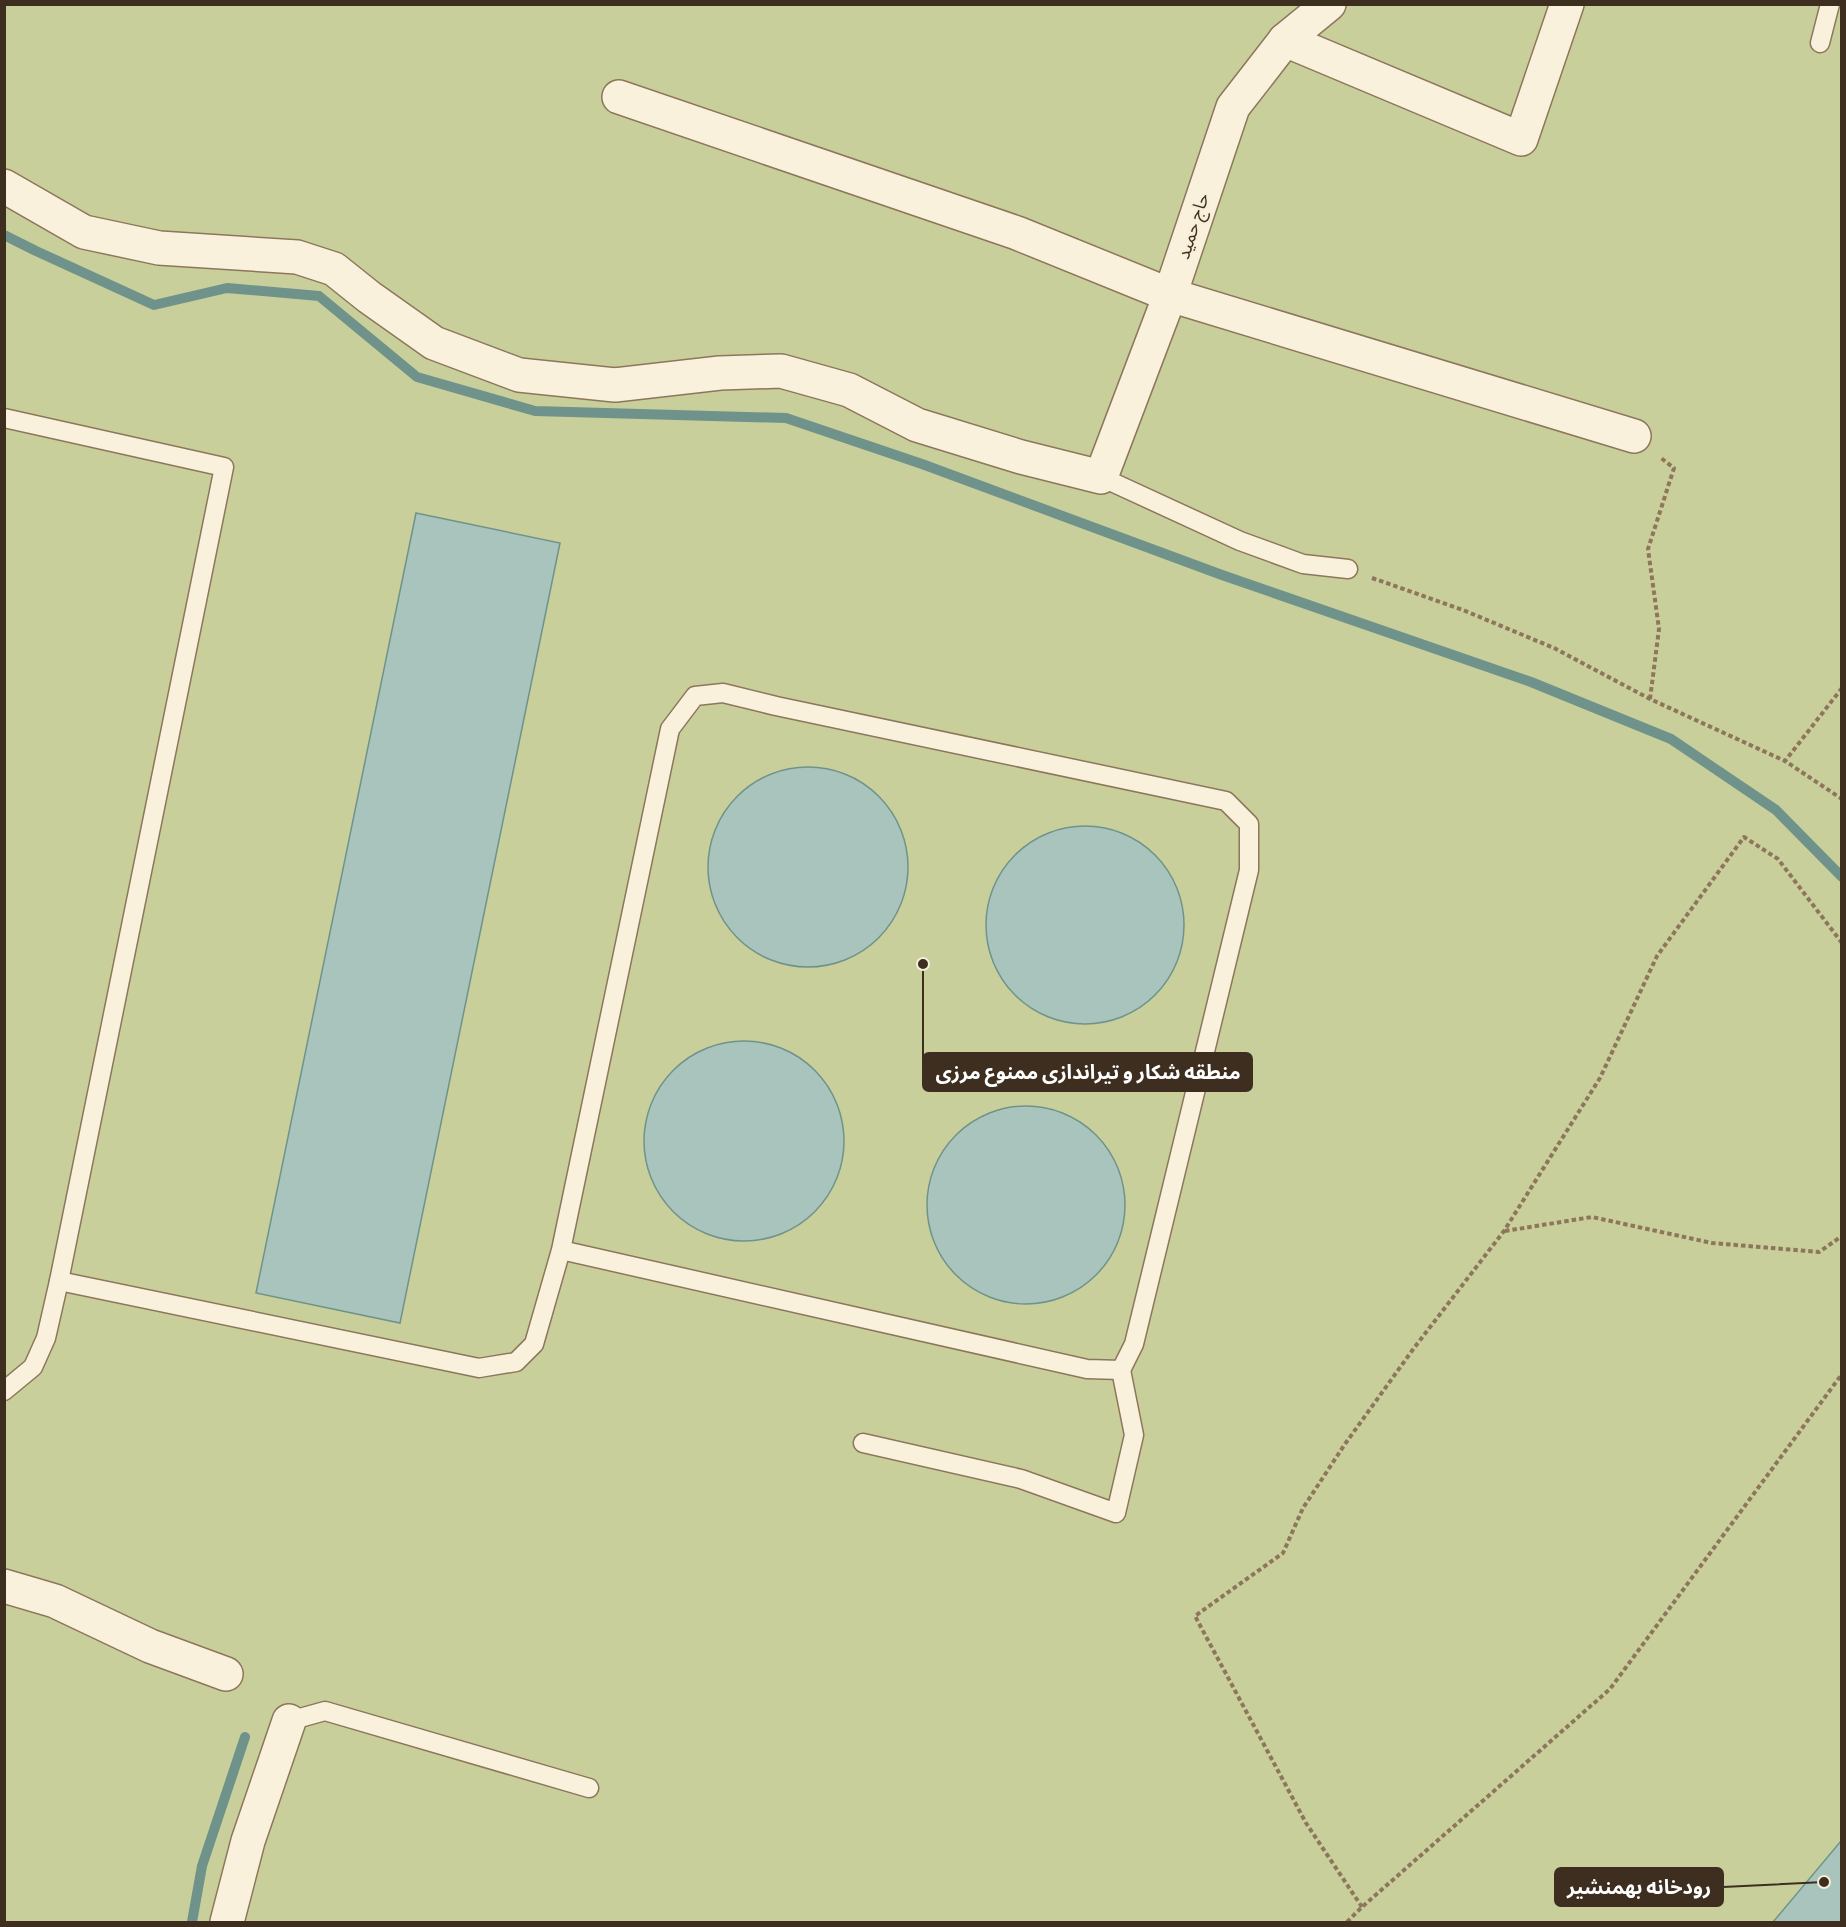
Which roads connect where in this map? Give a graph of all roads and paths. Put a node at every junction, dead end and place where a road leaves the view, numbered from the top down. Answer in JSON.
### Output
{"nodes":[{"id":1,"x":1329,"y":4,"type":"edge"},
{"id":2,"x":1567,"y":4,"type":"edge"},
{"id":3,"x":1830,"y":4,"type":"edge"},
{"id":4,"x":1285,"y":40,"type":"junction"},
{"id":5,"x":1820,"y":43,"type":"dead end"},
{"id":6,"x":620,"y":97,"type":"dead end"},
{"id":7,"x":4,"y":186,"type":"edge"},
{"id":8,"x":1170,"y":295,"type":"junction"},
{"id":9,"x":4,"y":418,"type":"edge"},
{"id":10,"x":1634,"y":436,"type":"joint"},
{"id":11,"x":1101,"y":477,"type":"junction"},
{"id":12,"x":1348,"y":569,"type":"joint"},
{"id":13,"x":1842,"y":688,"type":"edge"},
{"id":14,"x":1650,"y":699,"type":"junction"},
{"id":15,"x":1785,"y":761,"type":"junction"},
{"id":16,"x":1842,"y":799,"type":"edge"},
{"id":17,"x":1842,"y":943,"type":"edge"},
{"id":18,"x":1504,"y":1231,"type":"junction"},
{"id":19,"x":1842,"y":1236,"type":"edge"},
{"id":20,"x":561,"y":1250,"type":"junction"},
{"id":21,"x":59,"y":1281,"type":"junction"},
{"id":22,"x":1121,"y":1370,"type":"junction"},
{"id":23,"x":1842,"y":1374,"type":"edge"},
{"id":24,"x":4,"y":1391,"type":"edge"},
{"id":25,"x":862,"y":1443,"type":"dead end"},
{"id":26,"x":4,"y":1586,"type":"edge"},
{"id":27,"x":226,"y":1674,"type":"dead end"},
{"id":28,"x":289,"y":1721,"type":"joint"},
{"id":29,"x":589,"y":1788,"type":"dead end"},
{"id":30,"x":1362,"y":1908,"type":"junction"},
{"id":31,"x":227,"y":1923,"type":"edge"},
{"id":32,"x":1347,"y":1923,"type":"edge"}],
"edges":[{"from":1,"to":4,"type":"street","name":"حاج حمید"},
{"from":2,"to":4,"type":"street"},
{"from":3,"to":5,"type":"lane"},
{"from":4,"to":8,"type":"street","name":"حاج حمید"},
{"from":6,"to":8,"type":"street"},
{"from":7,"to":11,"type":"street"},
{"from":8,"to":10,"type":"street"},
{"from":8,"to":11,"type":"street","name":"حاج حمید"},
{"from":9,"to":21,"type":"lane"},
{"from":10,"to":14,"type":"path"},
{"from":11,"to":12,"type":"lane"},
{"from":12,"to":14,"type":"path"},
{"from":13,"to":15,"type":"path"},
{"from":14,"to":15,"type":"path"},
{"from":15,"to":16,"type":"path"},
{"from":17,"to":18,"type":"path"},
{"from":18,"to":19,"type":"path"},
{"from":18,"to":30,"type":"path"},
{"from":20,"to":21,"type":"lane"},
{"from":20,"to":22,"type":"lane"},
{"from":20,"to":22,"type":"lane"},
{"from":21,"to":24,"type":"lane"},
{"from":22,"to":25,"type":"lane"},
{"from":23,"to":30,"type":"path"},
{"from":26,"to":27,"type":"street"},
{"from":28,"to":29,"type":"lane"},
{"from":28,"to":31,"type":"street"},
{"from":30,"to":32,"type":"path"}]}
